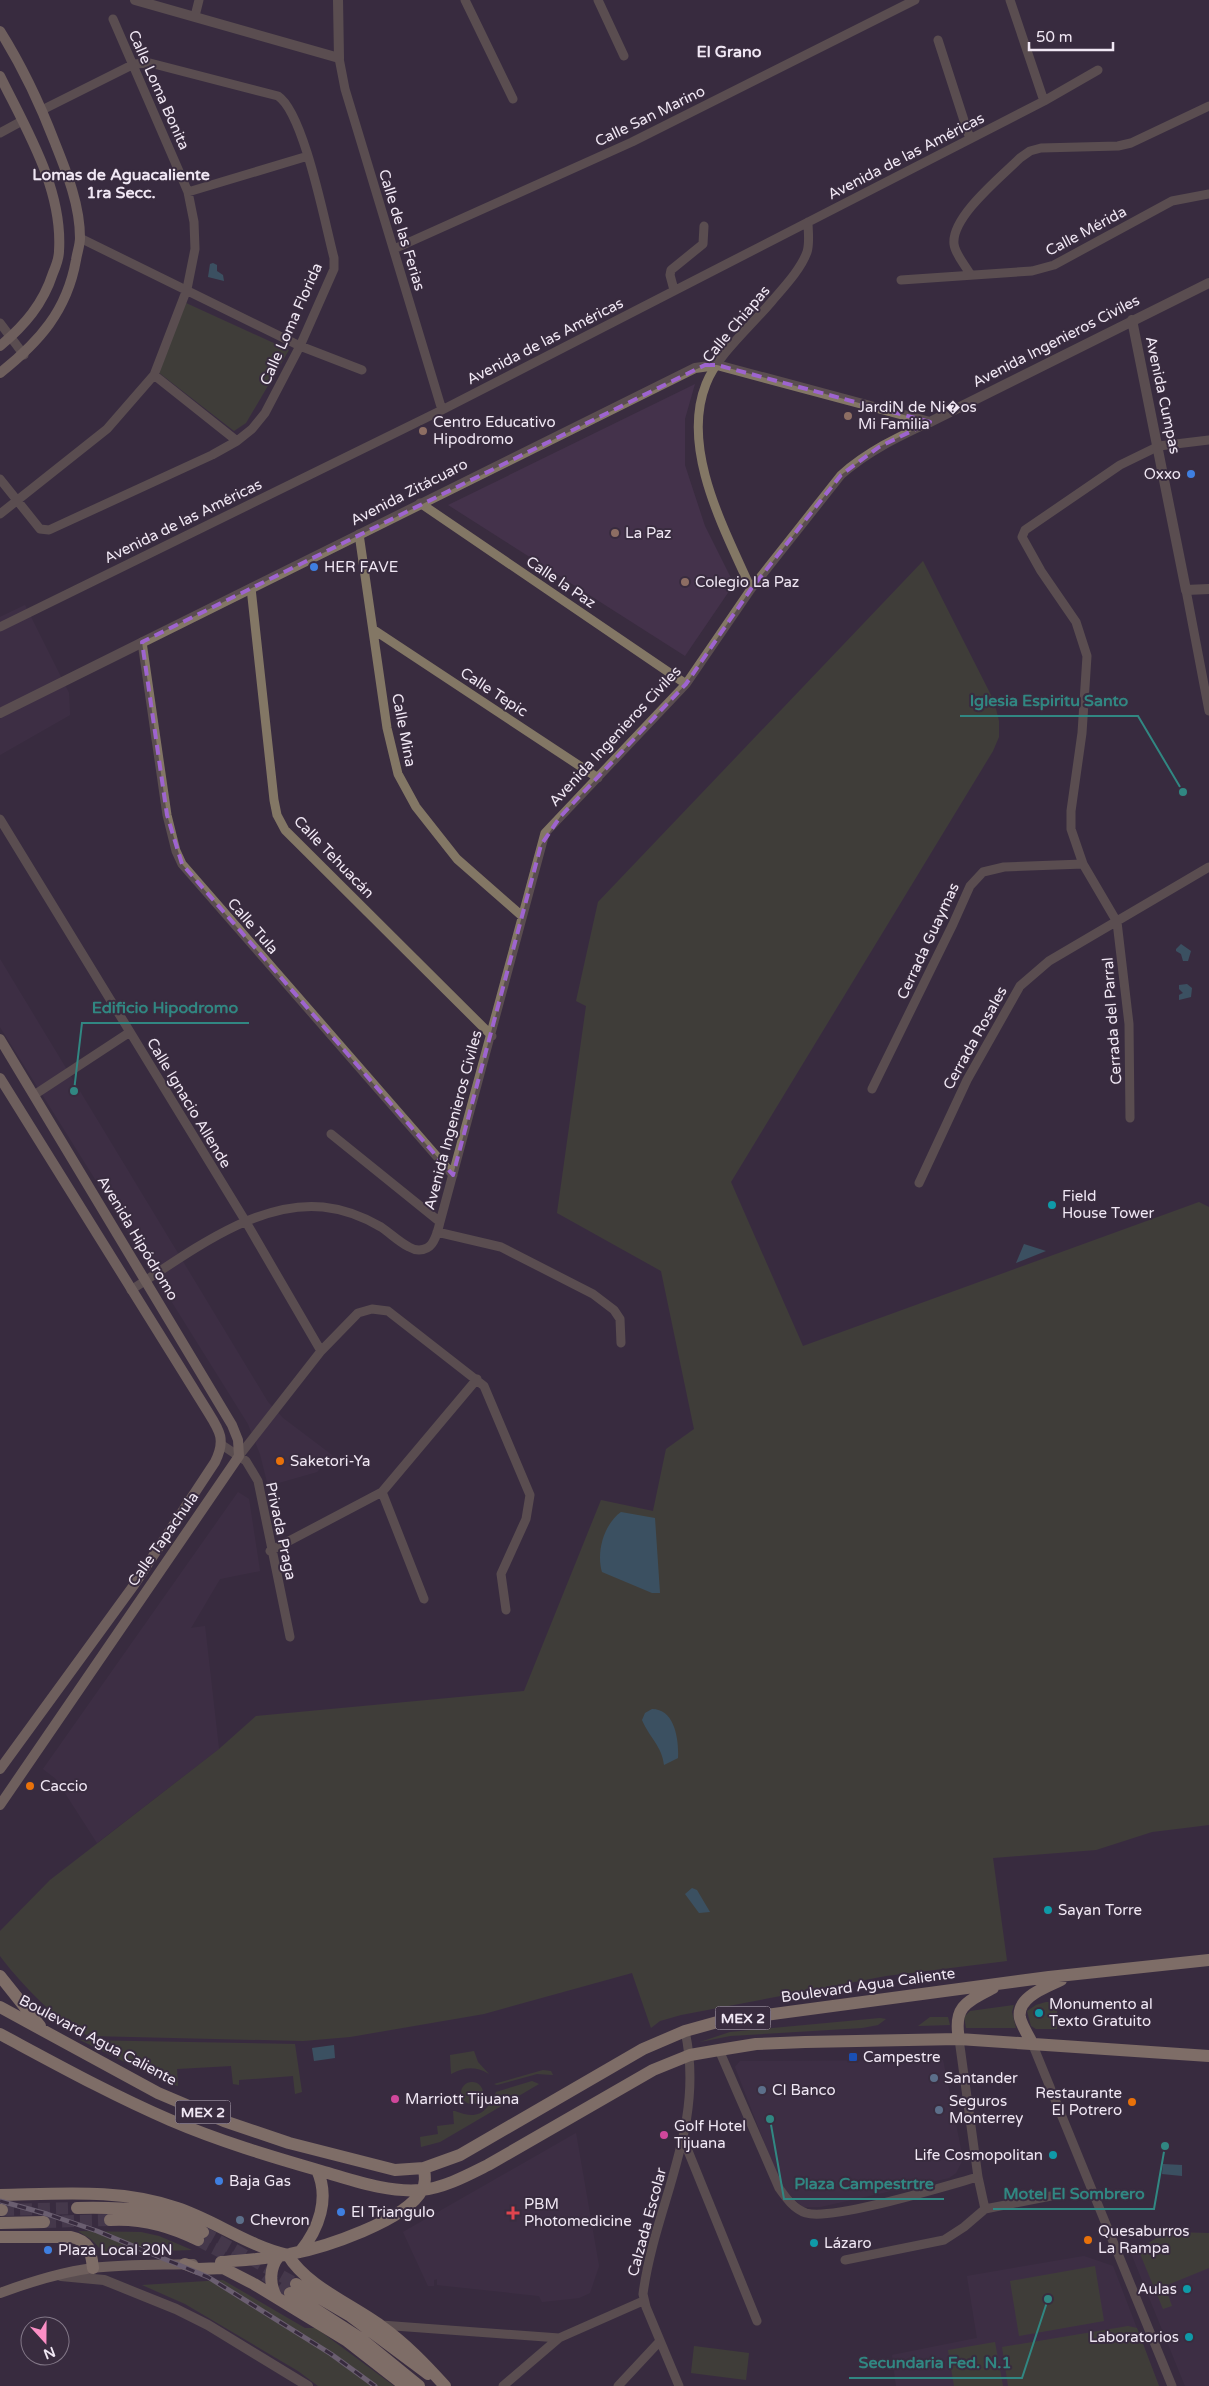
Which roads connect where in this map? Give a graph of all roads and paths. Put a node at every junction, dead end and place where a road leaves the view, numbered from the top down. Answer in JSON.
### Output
{"nodes":[{"id":1,"x":135,"y":0,"type":"edge"},
{"id":2,"x":199,"y":0,"type":"edge"},
{"id":3,"x":338,"y":0,"type":"edge"},
{"id":4,"x":464,"y":0,"type":"edge"},
{"id":5,"x":598,"y":0,"type":"edge"},
{"id":6,"x":915,"y":0,"type":"edge"},
{"id":7,"x":1010,"y":0,"type":"edge"},
{"id":8,"x":195,"y":16,"type":"junction"},
{"id":9,"x":113,"y":19,"type":"dead end"},
{"id":10,"x":0,"y":31,"type":"edge"},
{"id":11,"x":938,"y":40,"type":"dead end"},
{"id":12,"x":624,"y":56,"type":"dead end"},
{"id":13,"x":339,"y":58,"type":"junction"},
{"id":14,"x":134,"y":64,"type":"junction"},
{"id":15,"x":1098,"y":70,"type":"dead end"},
{"id":16,"x":0,"y":76,"type":"edge"},
{"id":17,"x":513,"y":99,"type":"dead end"},
{"id":18,"x":1044,"y":101,"type":"junction"},
{"id":19,"x":1209,"y":106,"type":"edge"},
{"id":20,"x":42,"y":110,"type":"junction"},
{"id":21,"x":22,"y":121,"type":"junction"},
{"id":22,"x":0,"y":133,"type":"edge"},
{"id":23,"x":970,"y":139,"type":"junction"},
{"id":24,"x":308,"y":156,"type":"junction"},
{"id":25,"x":188,"y":192,"type":"junction"},
{"id":26,"x":1209,"y":194,"type":"edge"},
{"id":27,"x":808,"y":222,"type":"junction"},
{"id":28,"x":704,"y":226,"type":"dead end"},
{"id":29,"x":80,"y":238,"type":"junction"},
{"id":30,"x":394,"y":249,"type":"junction"},
{"id":31,"x":970,"y":274,"type":"junction"},
{"id":32,"x":901,"y":280,"type":"dead end"},
{"id":33,"x":1209,"y":283,"type":"edge"},
{"id":34,"x":187,"y":289,"type":"junction"},
{"id":35,"x":674,"y":290,"type":"junction"},
{"id":36,"x":1132,"y":320,"type":"junction"},
{"id":37,"x":0,"y":323,"type":"edge"},
{"id":38,"x":11,"y":336,"type":"junction"},
{"id":39,"x":0,"y":346,"type":"edge"},
{"id":40,"x":300,"y":346,"type":"junction"},
{"id":41,"x":24,"y":355,"type":"junction"},
{"id":42,"x":717,"y":365,"type":"junction"},
{"id":43,"x":362,"y":370,"type":"dead end"},
{"id":44,"x":0,"y":373,"type":"edge"},
{"id":45,"x":154,"y":375,"type":"junction"},
{"id":46,"x":442,"y":410,"type":"junction"},
{"id":47,"x":930,"y":422,"type":"junction"},
{"id":48,"x":1209,"y":440,"type":"edge"},
{"id":49,"x":236,"y":441,"type":"junction"},
{"id":50,"x":1159,"y":446,"type":"junction"},
{"id":51,"x":0,"y":479,"type":"edge"},
{"id":52,"x":18,"y":501,"type":"junction"},
{"id":53,"x":420,"y":502,"type":"junction"},
{"id":54,"x":0,"y":514,"type":"edge"},
{"id":55,"x":359,"y":534,"type":"junction"},
{"id":56,"x":251,"y":588,"type":"junction"},
{"id":57,"x":751,"y":589,"type":"junction"},
{"id":58,"x":1209,"y":589,"type":"edge"},
{"id":59,"x":1186,"y":590,"type":"junction"},
{"id":60,"x":0,"y":626,"type":"edge"},
{"id":61,"x":374,"y":630,"type":"junction"},
{"id":62,"x":142,"y":642,"type":"junction"},
{"id":63,"x":686,"y":684,"type":"junction"},
{"id":64,"x":1209,"y":711,"type":"edge"},
{"id":65,"x":0,"y":713,"type":"edge"},
{"id":66,"x":598,"y":778,"type":"junction"},
{"id":67,"x":0,"y":819,"type":"edge"},
{"id":68,"x":1083,"y":864,"type":"junction"},
{"id":69,"x":1209,"y":867,"type":"edge"},
{"id":70,"x":522,"y":916,"type":"junction"},
{"id":71,"x":1117,"y":922,"type":"junction"},
{"id":72,"x":130,"y":1032,"type":"junction"},
{"id":73,"x":492,"y":1036,"type":"junction"},
{"id":74,"x":0,"y":1039,"type":"edge"},
{"id":75,"x":0,"y":1078,"type":"edge"},
{"id":76,"x":872,"y":1089,"type":"dead end"},
{"id":77,"x":34,"y":1095,"type":"junction"},
{"id":78,"x":1130,"y":1118,"type":"dead end"},
{"id":79,"x":331,"y":1134,"type":"dead end"},
{"id":80,"x":453,"y":1175,"type":"junction"},
{"id":81,"x":919,"y":1183,"type":"dead end"},
{"id":82,"x":246,"y":1222,"type":"junction"},
{"id":83,"x":440,"y":1222,"type":"junction"},
{"id":84,"x":437,"y":1232,"type":"junction"},
{"id":85,"x":146,"y":1280,"type":"junction"},
{"id":86,"x":131,"y":1290,"type":"junction"},
{"id":87,"x":621,"y":1343,"type":"dead end"},
{"id":88,"x":321,"y":1351,"type":"junction"},
{"id":89,"x":477,"y":1379,"type":"junction"},
{"id":90,"x":222,"y":1445,"type":"junction"},
{"id":91,"x":239,"y":1456,"type":"junction"},
{"id":92,"x":382,"y":1492,"type":"junction"},
{"id":93,"x":270,"y":1551,"type":"junction"},
{"id":94,"x":424,"y":1600,"type":"dead end"},
{"id":95,"x":506,"y":1610,"type":"dead end"},
{"id":96,"x":290,"y":1637,"type":"dead end"},
{"id":97,"x":0,"y":1769,"type":"edge"},
{"id":98,"x":0,"y":1805,"type":"edge"},
{"id":99,"x":1209,"y":1960,"type":"edge"},
{"id":100,"x":1070,"y":1975,"type":"junction"},
{"id":101,"x":0,"y":1976,"type":"edge"},
{"id":102,"x":1003,"y":1983,"type":"junction"},
{"id":103,"x":0,"y":2007,"type":"edge"},
{"id":104,"x":44,"y":2030,"type":"junction"},
{"id":105,"x":685,"y":2031,"type":"junction"},
{"id":106,"x":0,"y":2034,"type":"edge"},
{"id":107,"x":959,"y":2039,"type":"junction"},
{"id":108,"x":1032,"y":2043,"type":"junction"},
{"id":109,"x":718,"y":2050,"type":"junction"},
{"id":110,"x":690,"y":2055,"type":"junction"},
{"id":111,"x":1209,"y":2056,"type":"edge"},
{"id":112,"x":684,"y":2141,"type":"junction"},
{"id":113,"x":424,"y":2168,"type":"junction"},
{"id":114,"x":317,"y":2170,"type":"junction"},
{"id":115,"x":978,"y":2177,"type":"junction"},
{"id":116,"x":422,"y":2190,"type":"junction"},
{"id":117,"x":0,"y":2195,"type":"edge"},
{"id":118,"x":1051,"y":2196,"type":"dead end"},
{"id":119,"x":77,"y":2208,"type":"tunnel mouth"},
{"id":120,"x":985,"y":2208,"type":"junction"},
{"id":121,"x":110,"y":2220,"type":"tunnel mouth"},
{"id":122,"x":44,"y":2222,"type":"tunnel mouth"},
{"id":123,"x":0,"y":2223,"type":"edge"},
{"id":124,"x":234,"y":2236,"type":"junction"},
{"id":125,"x":0,"y":2237,"type":"edge"},
{"id":126,"x":289,"y":2254,"type":"junction"},
{"id":127,"x":845,"y":2260,"type":"dead end"},
{"id":128,"x":221,"y":2262,"type":"junction"},
{"id":129,"x":185,"y":2264,"type":"junction"},
{"id":130,"x":94,"y":2273,"type":"junction"},
{"id":131,"x":0,"y":2293,"type":"edge"},
{"id":132,"x":277,"y":2298,"type":"junction"},
{"id":133,"x":644,"y":2300,"type":"junction"},
{"id":134,"x":757,"y":2321,"type":"dead end"},
{"id":135,"x":380,"y":2325,"type":"junction"},
{"id":136,"x":559,"y":2338,"type":"junction"},
{"id":137,"x":660,"y":2341,"type":"junction"},
{"id":138,"x":308,"y":2386,"type":"edge"},
{"id":139,"x":405,"y":2386,"type":"edge"},
{"id":140,"x":419,"y":2386,"type":"edge"},
{"id":141,"x":444,"y":2386,"type":"edge"},
{"id":142,"x":503,"y":2386,"type":"edge"},
{"id":143,"x":618,"y":2386,"type":"edge"},
{"id":144,"x":679,"y":2386,"type":"edge"},
{"id":145,"x":1172,"y":2386,"type":"edge"}],
"edges":[{"from":1,"to":8,"type":"street"},
{"from":2,"to":8,"type":"street"},
{"from":3,"to":13,"type":"street"},
{"from":4,"to":17,"type":"street"},
{"from":5,"to":12,"type":"street"},
{"from":6,"to":30,"type":"street","name":"Calle San Marino"},
{"from":7,"to":18,"type":"street"},
{"from":8,"to":13,"type":"street"},
{"from":9,"to":14,"type":"street","name":"Calle Loma Bonita"},
{"from":10,"to":20,"type":"main road"},
{"from":11,"to":23,"type":"street"},
{"from":13,"to":30,"type":"street","name":"Calle de las Ferias"},
{"from":14,"to":20,"type":"street","name":"Calle Loma Florida"},
{"from":14,"to":24,"type":"street","name":"Calle Loma Florida"},
{"from":14,"to":25,"type":"street","name":"Calle Loma Bonita"},
{"from":15,"to":18,"type":"street","name":"Avenida de las Américas"},
{"from":16,"to":21,"type":"main road"},
{"from":18,"to":23,"type":"street","name":"Avenida de las Américas"},
{"from":19,"to":31,"type":"street"},
{"from":20,"to":29,"type":"main road"},
{"from":21,"to":22,"type":"street"},
{"from":21,"to":38,"type":"main road"},
{"from":23,"to":27,"type":"street","name":"Avenida de las Américas"},
{"from":24,"to":25,"type":"street"},
{"from":24,"to":40,"type":"street","name":"Calle Loma Florida"},
{"from":25,"to":34,"type":"street","name":"Calle Loma Bonita"},
{"from":26,"to":31,"type":"street","name":"Calle Mérida"},
{"from":27,"to":35,"type":"street","name":"Avenida de las Américas"},
{"from":27,"to":42,"type":"street","name":"Calle Chiapas"},
{"from":28,"to":35,"type":"street"},
{"from":29,"to":34,"type":"street"},
{"from":29,"to":41,"type":"main road"},
{"from":30,"to":46,"type":"street","name":"Calle de las Ferias"},
{"from":31,"to":32,"type":"street","name":"Calle Mérida"},
{"from":33,"to":36,"type":"street","name":"Avenida Ingenieros Civiles"},
{"from":34,"to":40,"type":"street"},
{"from":34,"to":45,"type":"street","name":"Calle Loma Bonita"},
{"from":35,"to":46,"type":"street","name":"Avenida de las Américas"},
{"from":36,"to":47,"type":"street","name":"Avenida Ingenieros Civiles"},
{"from":36,"to":50,"type":"street","name":"Avenida Cumpas"},
{"from":37,"to":38,"type":"street"},
{"from":38,"to":39,"type":"main road"},
{"from":38,"to":41,"type":"street"},
{"from":40,"to":43,"type":"street"},
{"from":40,"to":49,"type":"street","name":"Calle Loma Florida"},
{"from":41,"to":44,"type":"main road"},
{"from":42,"to":47,"type":"street","name":"Avenida Zitácuaro"},
{"from":42,"to":53,"type":"street","name":"Avenida Zitácuaro"},
{"from":42,"to":57,"type":"street","name":"Calle Chiapas"},
{"from":45,"to":49,"type":"street"},
{"from":45,"to":52,"type":"street","name":"Calle Loma Bonita"},
{"from":46,"to":60,"type":"street","name":"Avenida de las Américas"},
{"from":47,"to":57,"type":"street","name":"Avenida Ingenieros Civiles"},
{"from":48,"to":50,"type":"street"},
{"from":49,"to":52,"type":"street","name":"Calle Loma Florida"},
{"from":50,"to":59,"type":"street","name":"Avenida Cumpas"},
{"from":50,"to":68,"type":"street"},
{"from":51,"to":52,"type":"street","name":"Calle Loma Florida"},
{"from":52,"to":54,"type":"street","name":"Calle Loma Bonita"},
{"from":53,"to":55,"type":"street","name":"Avenida Zitácuaro"},
{"from":53,"to":63,"type":"street","name":"Calle la Paz"},
{"from":55,"to":56,"type":"street","name":"Avenida Zitácuaro"},
{"from":55,"to":61,"type":"street","name":"Calle Mina"},
{"from":56,"to":62,"type":"street","name":"Avenida Zitácuaro"},
{"from":56,"to":73,"type":"street","name":"Calle Tehuacán"},
{"from":57,"to":63,"type":"street","name":"Avenida Ingenieros Civiles"},
{"from":58,"to":59,"type":"street"},
{"from":59,"to":64,"type":"street","name":"Avenida Cumpas"},
{"from":61,"to":66,"type":"street","name":"Calle Tepic"},
{"from":61,"to":70,"type":"street","name":"Calle Mina"},
{"from":62,"to":65,"type":"street","name":"Avenida Zitácuaro"},
{"from":62,"to":80,"type":"street","name":"Calle Tula"},
{"from":63,"to":66,"type":"street","name":"Avenida Ingenieros Civiles"},
{"from":66,"to":70,"type":"street","name":"Avenida Ingenieros Civiles"},
{"from":67,"to":72,"type":"street","name":"Calle Ignacio Allende"},
{"from":68,"to":71,"type":"street"},
{"from":68,"to":76,"type":"street","name":"Cerrada Guaymas"},
{"from":69,"to":71,"type":"street","name":"Cerrada Rosales"},
{"from":70,"to":73,"type":"street","name":"Avenida Ingenieros Civiles"},
{"from":71,"to":78,"type":"street","name":"Cerrada del Parral"},
{"from":71,"to":81,"type":"street","name":"Cerrada Rosales"},
{"from":72,"to":77,"type":"street"},
{"from":72,"to":82,"type":"street","name":"Calle Ignacio Allende"},
{"from":73,"to":80,"type":"street","name":"Avenida Ingenieros Civiles"},
{"from":74,"to":77,"type":"main road","name":"Avenida Hipódromo"},
{"from":75,"to":86,"type":"main road"},
{"from":77,"to":85,"type":"main road","name":"Avenida Hipódromo"},
{"from":79,"to":83,"type":"street"},
{"from":80,"to":83,"type":"street","name":"Avenida Ingenieros Civiles"},
{"from":82,"to":84,"type":"street","name":"Avenida Ingenieros Civiles"},
{"from":82,"to":85,"type":"street"},
{"from":82,"to":88,"type":"street","name":"Calle Ignacio Allende"},
{"from":83,"to":84,"type":"street","name":"Avenida Ingenieros Civiles"},
{"from":84,"to":87,"type":"street"},
{"from":85,"to":86,"type":"street"},
{"from":85,"to":91,"type":"main road","name":"Avenida Hipódromo"},
{"from":86,"to":90,"type":"main road"},
{"from":88,"to":89,"type":"street","name":"Calle Tapachula"},
{"from":88,"to":91,"type":"street","name":"Calle Tapachula"},
{"from":89,"to":92,"type":"street"},
{"from":89,"to":95,"type":"street"},
{"from":90,"to":91,"type":"street","name":"Privada Praga"},
{"from":90,"to":97,"type":"main road","name":"Calle Tapachula"},
{"from":91,"to":93,"type":"street","name":"Privada Praga"},
{"from":91,"to":98,"type":"main road","name":"Calle Tapachula"},
{"from":92,"to":93,"type":"street"},
{"from":92,"to":94,"type":"street"},
{"from":93,"to":96,"type":"street","name":"Privada Praga"},
{"from":99,"to":100,"type":"main road","name":"Boulevard Agua Caliente","number":"MEX 2"},
{"from":100,"to":102,"type":"main road","name":"Boulevard Agua Caliente","number":"MEX 2"},
{"from":100,"to":108,"type":"main road"},
{"from":101,"to":104,"type":"main road"},
{"from":102,"to":105,"type":"main road","name":"Boulevard Agua Caliente","number":"MEX 2"},
{"from":102,"to":107,"type":"main road"},
{"from":103,"to":104,"type":"main road","name":"Boulevard Agua Caliente","number":"MEX 2"},
{"from":104,"to":113,"type":"main road","name":"Boulevard Agua Caliente","number":"MEX 2"},
{"from":105,"to":110,"type":"street","name":"Calzada Escolar"},
{"from":105,"to":113,"type":"main road","name":"Boulevard Agua Caliente","number":"MEX 2"},
{"from":106,"to":114,"type":"main road","number":"MEX 2"},
{"from":107,"to":108,"type":"main road","number":"MEX 2"},
{"from":107,"to":109,"type":"main road","number":"MEX 2"},
{"from":107,"to":115,"type":"street"},
{"from":108,"to":111,"type":"main road","number":"MEX 2"},
{"from":108,"to":145,"type":"street"},
{"from":109,"to":110,"type":"main road","number":"MEX 2"},
{"from":109,"to":115,"type":"street"},
{"from":110,"to":112,"type":"street","name":"Calzada Escolar"},
{"from":110,"to":116,"type":"main road","number":"MEX 2"},
{"from":112,"to":133,"type":"street","name":"Calzada Escolar"},
{"from":112,"to":134,"type":"street"},
{"from":113,"to":116,"type":"main road"},
{"from":114,"to":116,"type":"main road","number":"MEX 2"},
{"from":114,"to":126,"type":"main road"},
{"from":115,"to":120,"type":"street"},
{"from":116,"to":126,"type":"main road"},
{"from":117,"to":124,"type":"main road"},
{"from":118,"to":120,"type":"street"},
{"from":119,"to":121,"type":"main road"},
{"from":120,"to":127,"type":"street"},
{"from":122,"to":123,"type":"main road"},
{"from":124,"to":126,"type":"main road"},
{"from":124,"to":128,"type":"main road"},
{"from":125,"to":130,"type":"main road"},
{"from":126,"to":128,"type":"main road"},
{"from":126,"to":132,"type":"main road"},
{"from":126,"to":135,"type":"main road"},
{"from":128,"to":129,"type":"main road"},
{"from":129,"to":130,"type":"main road"},
{"from":129,"to":132,"type":"main road"},
{"from":130,"to":131,"type":"main road"},
{"from":130,"to":138,"type":"street"},
{"from":132,"to":139,"type":"main road"},
{"from":133,"to":136,"type":"street"},
{"from":133,"to":137,"type":"street","name":"Calzada Escolar"},
{"from":135,"to":136,"type":"street"},
{"from":135,"to":141,"type":"main road"},
{"from":136,"to":142,"type":"street"},
{"from":137,"to":143,"type":"street"},
{"from":137,"to":144,"type":"street","name":"Calzada Escolar"},
{"from":140,"to":141,"type":"main road"}]}
